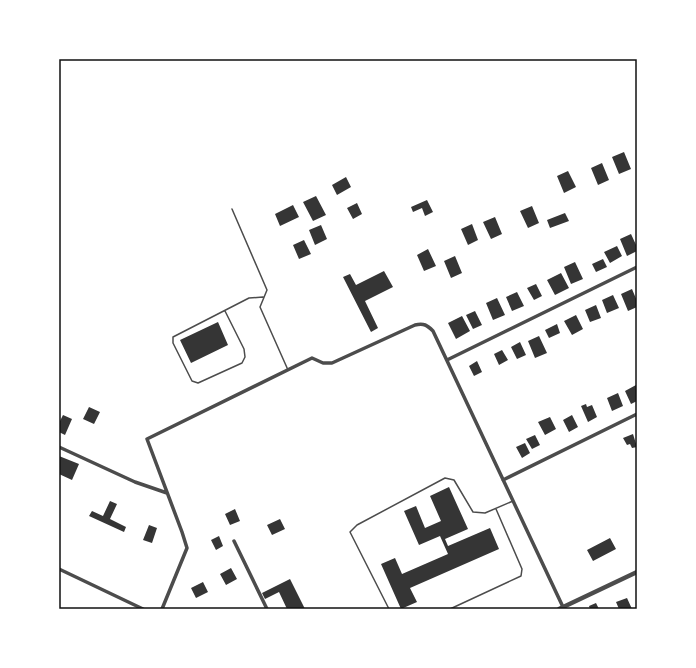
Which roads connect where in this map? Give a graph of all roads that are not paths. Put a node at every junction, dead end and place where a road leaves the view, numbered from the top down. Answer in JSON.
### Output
{"nodes":[{"id":1,"x":232,"y":209,"type":"dead end"},
{"id":2,"x":637,"y":267,"type":"edge"},
{"id":3,"x":263,"y":297,"type":"junction"},
{"id":4,"x":226,"y":311,"type":"junction"},
{"id":5,"x":447,"y":360,"type":"junction"},
{"id":6,"x":288,"y":370,"type":"junction"},
{"id":7,"x":637,"y":414,"type":"edge"},
{"id":8,"x":59,"y":447,"type":"edge"},
{"id":9,"x":503,"y":480,"type":"junction"},
{"id":10,"x":167,"y":493,"type":"junction"},
{"id":11,"x":513,"y":501,"type":"junction"},
{"id":12,"x":496,"y":509,"type":"junction"},
{"id":13,"x":234,"y":541,"type":"dead end"},
{"id":14,"x":59,"y":569,"type":"edge"},
{"id":15,"x":637,"y":572,"type":"edge"},
{"id":16,"x":561,"y":608,"type":"edge"},
{"id":17,"x":143,"y":609,"type":"edge"},
{"id":18,"x":162,"y":609,"type":"edge"},
{"id":19,"x":267,"y":609,"type":"edge"},
{"id":20,"x":389,"y":609,"type":"edge"},
{"id":21,"x":450,"y":609,"type":"edge"}],
"edges":[{"from":1,"to":3,"type":"lane"},
{"from":2,"to":5,"type":"street"},
{"from":3,"to":4,"type":"lane"},
{"from":3,"to":6,"type":"lane"},
{"from":4,"to":4,"type":"lane"},
{"from":5,"to":6,"type":"street"},
{"from":5,"to":9,"type":"street"},
{"from":6,"to":10,"type":"street"},
{"from":7,"to":9,"type":"street"},
{"from":8,"to":10,"type":"street"},
{"from":9,"to":11,"type":"street"},
{"from":10,"to":18,"type":"street"},
{"from":11,"to":12,"type":"lane"},
{"from":11,"to":16,"type":"street"},
{"from":12,"to":20,"type":"lane"},
{"from":12,"to":21,"type":"lane"},
{"from":13,"to":19,"type":"street"},
{"from":14,"to":17,"type":"street"},
{"from":15,"to":16,"type":"street"}]}
